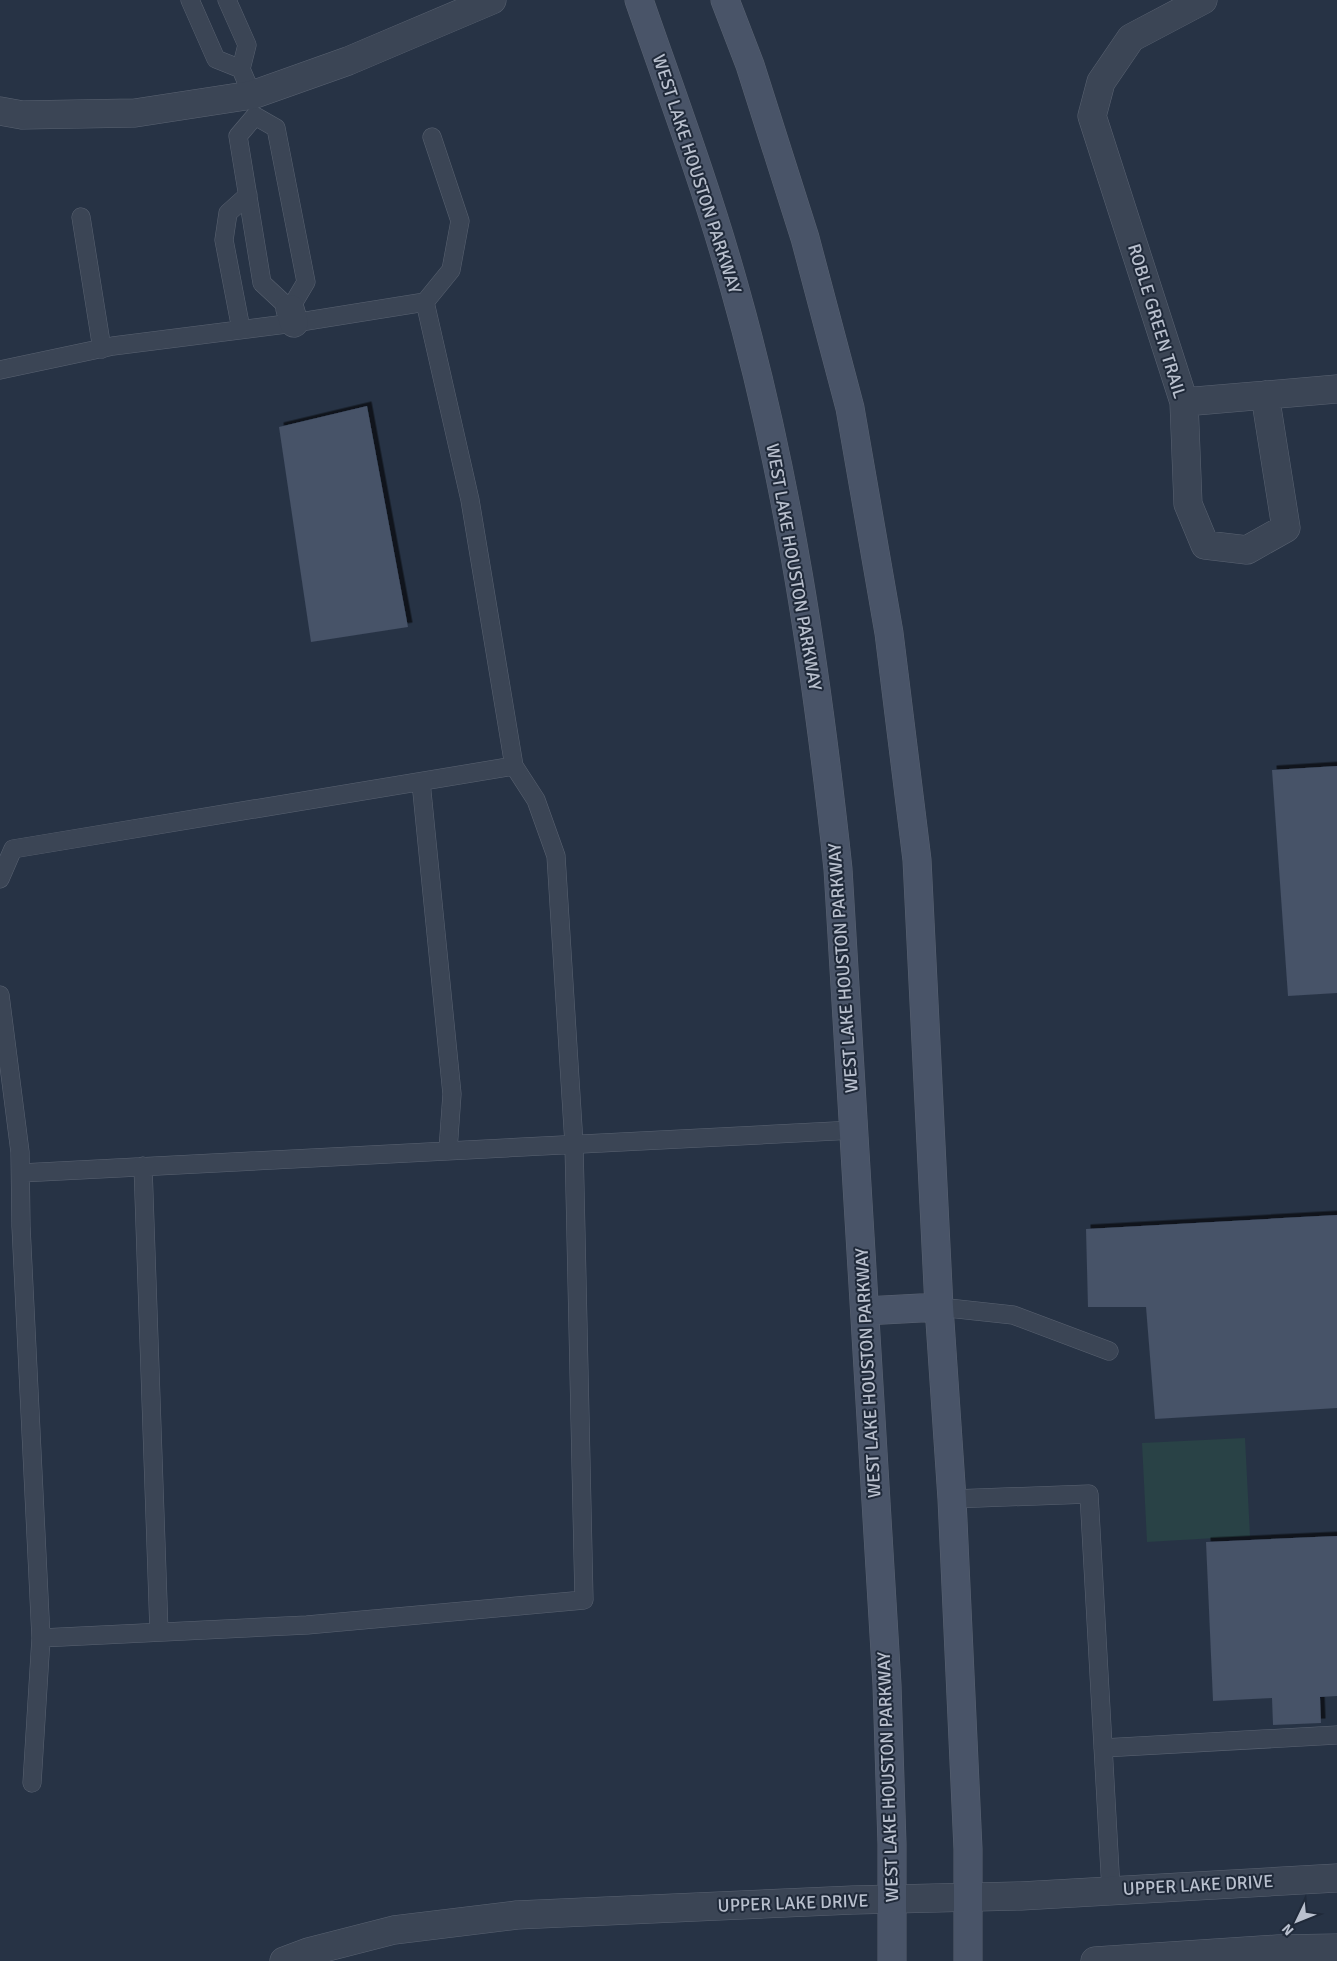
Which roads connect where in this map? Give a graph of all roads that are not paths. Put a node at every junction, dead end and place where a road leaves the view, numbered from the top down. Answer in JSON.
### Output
{"nodes":[{"id":1,"x":190,"y":0,"type":"edge"},
{"id":2,"x":227,"y":0,"type":"edge"},
{"id":3,"x":492,"y":0,"type":"edge"},
{"id":4,"x":639,"y":0,"type":"edge"},
{"id":5,"x":725,"y":0,"type":"edge"},
{"id":6,"x":1203,"y":0,"type":"edge"},
{"id":7,"x":241,"y":69,"type":"junction"},
{"id":8,"x":253,"y":106,"type":"junction"},
{"id":9,"x":0,"y":111,"type":"edge"},
{"id":10,"x":432,"y":137,"type":"dead end"},
{"id":11,"x":248,"y":194,"type":"junction"},
{"id":12,"x":81,"y":217,"type":"dead end"},
{"id":13,"x":425,"y":302,"type":"junction"},
{"id":14,"x":292,"y":316,"type":"junction"},
{"id":15,"x":241,"y":330,"type":"junction"},
{"id":16,"x":102,"y":350,"type":"junction"},
{"id":17,"x":0,"y":370,"type":"edge"},
{"id":18,"x":1337,"y":389,"type":"edge"},
{"id":19,"x":1265,"y":395,"type":"junction"},
{"id":20,"x":1184,"y":402,"type":"junction"},
{"id":21,"x":514,"y":766,"type":"junction"},
{"id":22,"x":421,"y":782,"type":"junction"},
{"id":23,"x":0,"y":879,"type":"edge"},
{"id":24,"x":0,"y":995,"type":"edge"},
{"id":25,"x":854,"y":1130,"type":"junction"},
{"id":26,"x":574,"y":1144,"type":"junction"},
{"id":27,"x":448,"y":1150,"type":"junction"},
{"id":28,"x":143,"y":1166,"type":"junction"},
{"id":29,"x":21,"y":1173,"type":"junction"},
{"id":30,"x":939,"y":1307,"type":"junction"},
{"id":31,"x":865,"y":1311,"type":"junction"},
{"id":32,"x":1109,"y":1351,"type":"dead end"},
{"id":33,"x":952,"y":1499,"type":"junction"},
{"id":34,"x":159,"y":1632,"type":"junction"},
{"id":35,"x":41,"y":1638,"type":"junction"},
{"id":36,"x":1337,"y":1735,"type":"edge"},
{"id":37,"x":1103,"y":1748,"type":"junction"},
{"id":38,"x":32,"y":1783,"type":"dead end"},
{"id":39,"x":1337,"y":1878,"type":"edge"},
{"id":40,"x":1110,"y":1890,"type":"junction"},
{"id":41,"x":968,"y":1897,"type":"junction"},
{"id":42,"x":892,"y":1899,"type":"junction"},
{"id":43,"x":1337,"y":1948,"type":"edge"},
{"id":44,"x":284,"y":1961,"type":"edge"},
{"id":45,"x":892,"y":1961,"type":"edge"},
{"id":46,"x":968,"y":1961,"type":"edge"},
{"id":47,"x":1095,"y":1961,"type":"edge"}],
"edges":[{"from":1,"to":7,"type":"lane"},
{"from":2,"to":7,"type":"lane"},
{"from":3,"to":8,"type":"street"},
{"from":4,"to":25,"type":"main road","name":"WEST LAKE HOUSTON PARKWAY"},
{"from":5,"to":30,"type":"main road"},
{"from":6,"to":20,"type":"street","name":"ROBLE GREEN TRAIL"},
{"from":7,"to":8,"type":"lane"},
{"from":8,"to":9,"type":"street"},
{"from":8,"to":11,"type":"lane"},
{"from":8,"to":14,"type":"lane"},
{"from":10,"to":13,"type":"lane"},
{"from":11,"to":14,"type":"lane"},
{"from":11,"to":15,"type":"lane"},
{"from":12,"to":16,"type":"lane"},
{"from":13,"to":14,"type":"lane"},
{"from":13,"to":21,"type":"lane"},
{"from":14,"to":15,"type":"lane"},
{"from":15,"to":16,"type":"lane"},
{"from":16,"to":17,"type":"lane"},
{"from":18,"to":19,"type":"street"},
{"from":19,"to":20,"type":"street"},
{"from":19,"to":20,"type":"street","name":"ROBLE GREEN TRAIL"},
{"from":21,"to":22,"type":"lane"},
{"from":21,"to":26,"type":"lane"},
{"from":22,"to":23,"type":"lane"},
{"from":22,"to":27,"type":"lane"},
{"from":24,"to":29,"type":"lane"},
{"from":25,"to":26,"type":"lane"},
{"from":25,"to":31,"type":"main road","name":"WEST LAKE HOUSTON PARKWAY"},
{"from":26,"to":27,"type":"lane"},
{"from":26,"to":34,"type":"lane"},
{"from":27,"to":28,"type":"lane"},
{"from":28,"to":29,"type":"lane"},
{"from":28,"to":34,"type":"lane"},
{"from":29,"to":35,"type":"lane"},
{"from":30,"to":31,"type":"main road"},
{"from":30,"to":32,"type":"lane"},
{"from":30,"to":33,"type":"main road"},
{"from":31,"to":42,"type":"main road","name":"WEST LAKE HOUSTON PARKWAY"},
{"from":33,"to":37,"type":"lane"},
{"from":33,"to":41,"type":"main road"},
{"from":34,"to":35,"type":"lane"},
{"from":35,"to":38,"type":"lane"},
{"from":36,"to":37,"type":"lane"},
{"from":37,"to":40,"type":"lane"},
{"from":39,"to":40,"type":"street","name":"UPPER LAKE DRIVE"},
{"from":40,"to":41,"type":"street","name":"UPPER LAKE DRIVE"},
{"from":41,"to":42,"type":"street","name":"UPPER LAKE DRIVE"},
{"from":41,"to":46,"type":"main road"},
{"from":42,"to":44,"type":"street","name":"UPPER LAKE DRIVE"},
{"from":42,"to":45,"type":"main road","name":"WEST LAKE HOUSTON PARKWAY"},
{"from":43,"to":47,"type":"street"}]}
